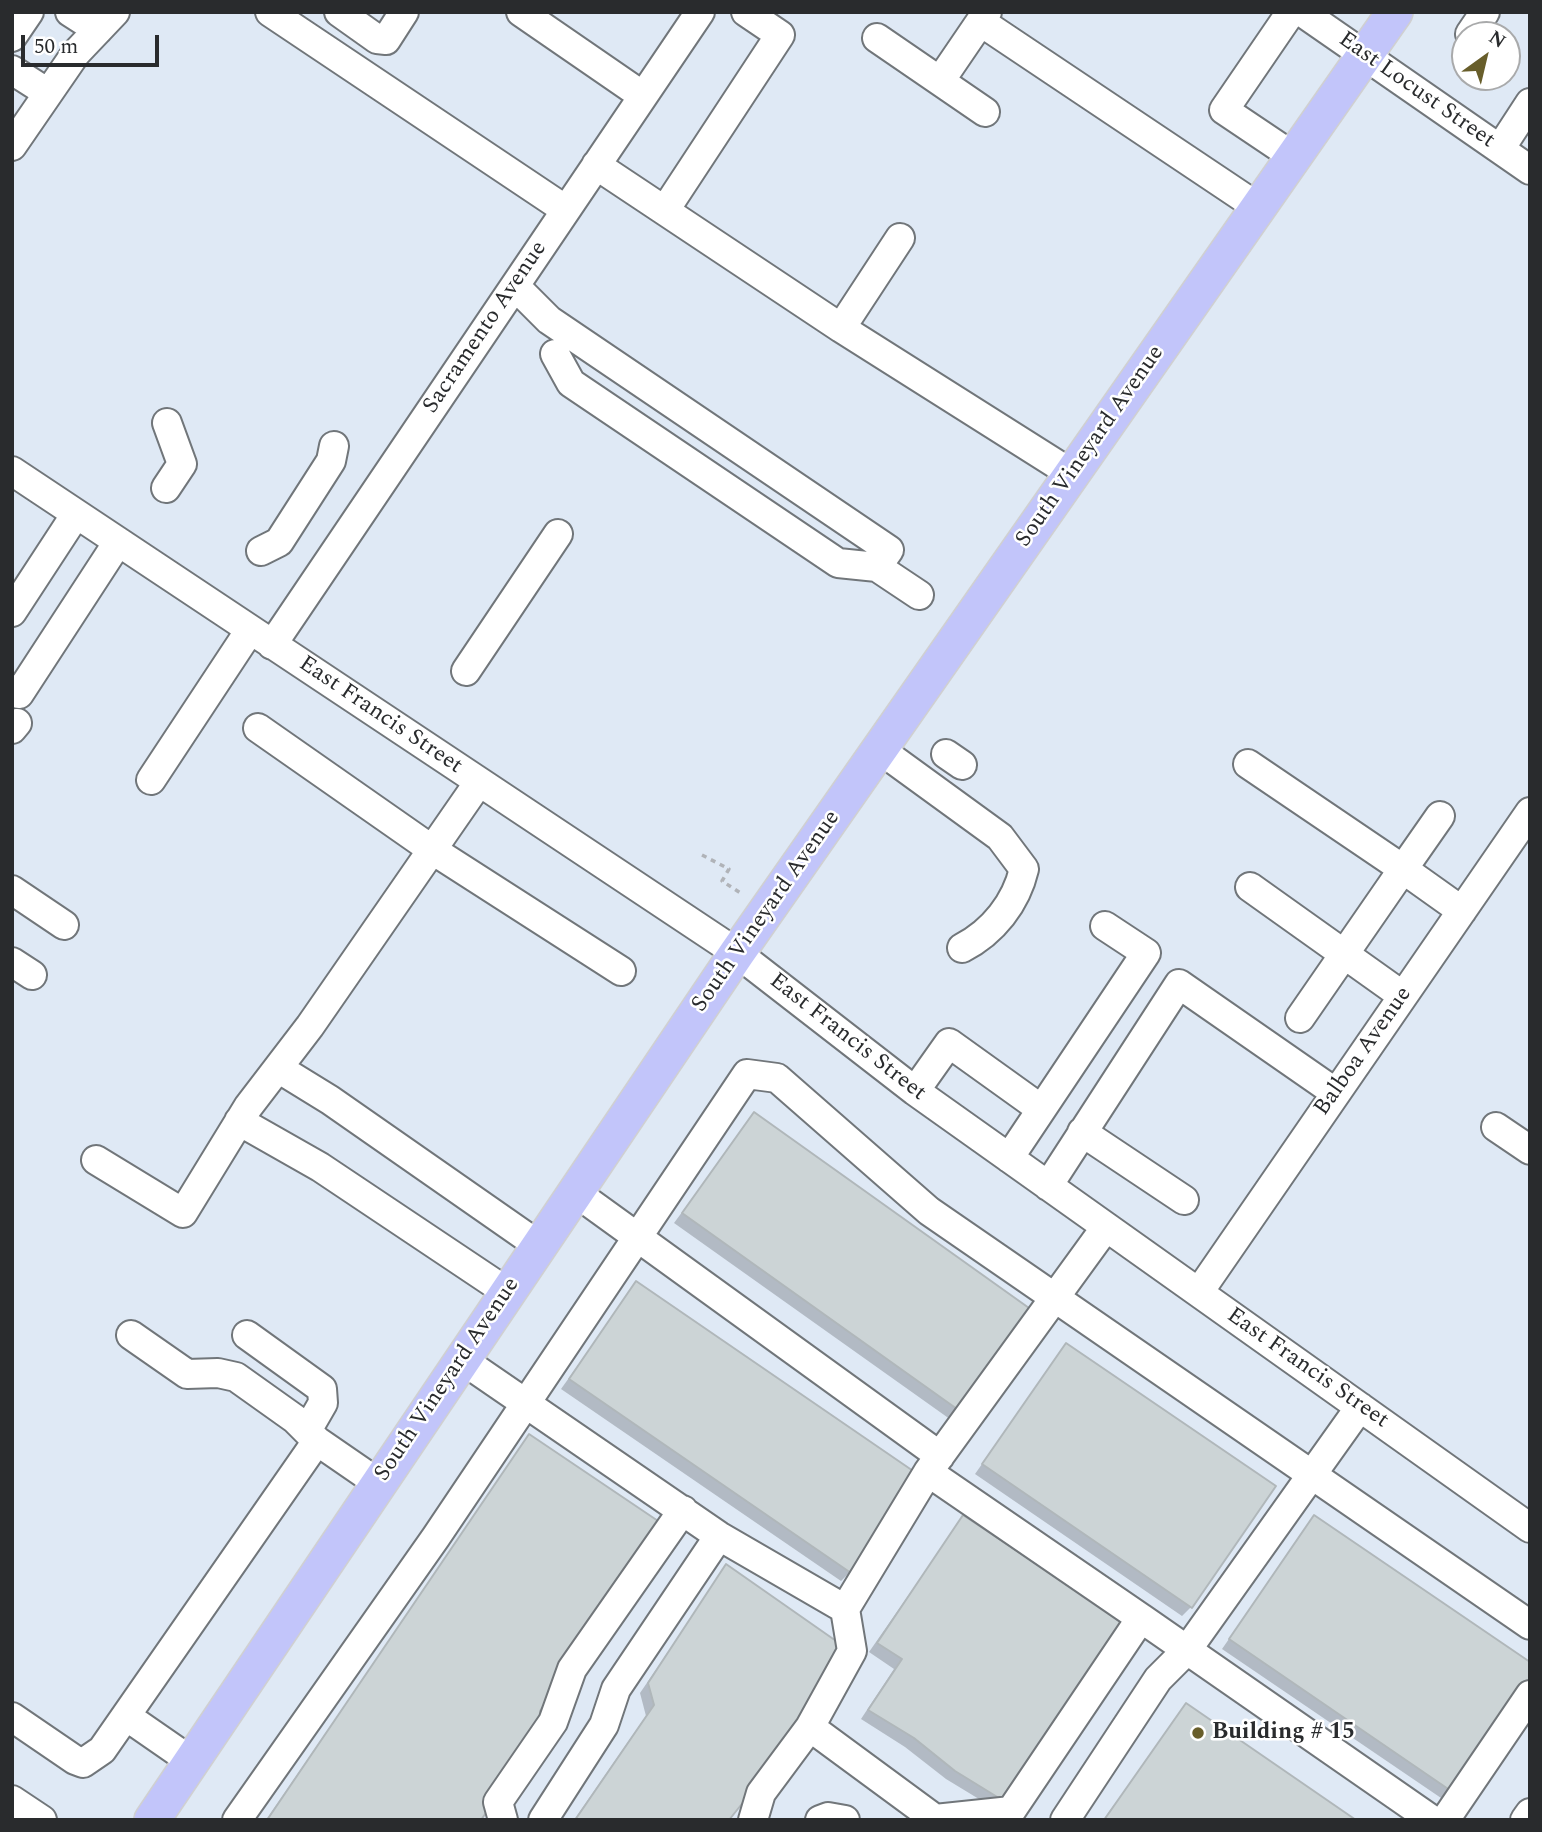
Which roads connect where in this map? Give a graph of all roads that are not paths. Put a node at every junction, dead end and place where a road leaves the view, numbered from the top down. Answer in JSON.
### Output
{"nodes":[{"id":1,"x":29,"y":12,"type":"edge"},
{"id":2,"x":70,"y":12,"type":"edge"},
{"id":3,"x":270,"y":12,"type":"edge"},
{"id":4,"x":339,"y":12,"type":"edge"},
{"id":5,"x":404,"y":12,"type":"edge"},
{"id":6,"x":521,"y":12,"type":"edge"},
{"id":7,"x":700,"y":12,"type":"edge"},
{"id":8,"x":746,"y":12,"type":"edge"},
{"id":9,"x":1291,"y":12,"type":"edge"},
{"id":10,"x":1302,"y":12,"type":"edge"},
{"id":11,"x":1395,"y":12,"type":"edge"},
{"id":12,"x":984,"y":17,"type":"edge"},
{"id":13,"x":107,"y":21,"type":"edge"},
{"id":14,"x":12,"y":37,"type":"edge"},
{"id":15,"x":877,"y":38,"type":"dead end"},
{"id":16,"x":1365,"y":56,"type":"junction"},
{"id":17,"x":12,"y":70,"type":"edge"},
{"id":18,"x":940,"y":81,"type":"junction"},
{"id":19,"x":48,"y":93,"type":"junction"},
{"id":20,"x":643,"y":96,"type":"junction"},
{"id":21,"x":1530,"y":103,"type":"edge"},
{"id":22,"x":22,"y":112,"type":"edge"},
{"id":23,"x":985,"y":112,"type":"dead end"},
{"id":24,"x":12,"y":146,"type":"edge"},
{"id":25,"x":1500,"y":149,"type":"junction"},
{"id":26,"x":1294,"y":157,"type":"junction"},
{"id":27,"x":596,"y":165,"type":"junction"},
{"id":28,"x":1530,"y":170,"type":"edge"},
{"id":29,"x":1259,"y":208,"type":"junction"},
{"id":30,"x":566,"y":210,"type":"junction"},
{"id":31,"x":665,"y":210,"type":"junction"},
{"id":32,"x":900,"y":238,"type":"dead end"},
{"id":33,"x":514,"y":286,"type":"junction"},
{"id":34,"x":841,"y":328,"type":"junction"},
{"id":35,"x":555,"y":354,"type":"dead end"},
{"id":36,"x":167,"y":423,"type":"dead end"},
{"id":37,"x":334,"y":446,"type":"dead end"},
{"id":38,"x":12,"y":471,"type":"edge"},
{"id":39,"x":1072,"y":474,"type":"junction"},
{"id":40,"x":776,"y":475,"type":"junction"},
{"id":41,"x":166,"y":488,"type":"dead end"},
{"id":42,"x":754,"y":506,"type":"junction"},
{"id":43,"x":76,"y":514,"type":"junction"},
{"id":44,"x":558,"y":534,"type":"dead end"},
{"id":45,"x":118,"y":542,"type":"junction"},
{"id":46,"x":261,"y":551,"type":"dead end"},
{"id":47,"x":877,"y":567,"type":"junction"},
{"id":48,"x":919,"y":595,"type":"dead end"},
{"id":49,"x":12,"y":612,"type":"edge"},
{"id":50,"x":261,"y":637,"type":"junction"},
{"id":51,"x":466,"y":671,"type":"dead end"},
{"id":52,"x":12,"y":690,"type":"edge"},
{"id":53,"x":258,"y":728,"type":"dead end"},
{"id":54,"x":879,"y":750,"type":"junction"},
{"id":55,"x":1248,"y":764,"type":"dead end"},
{"id":56,"x":150,"y":780,"type":"dead end"},
{"id":57,"x":479,"y":782,"type":"junction"},
{"id":58,"x":1530,"y":812,"type":"edge"},
{"id":59,"x":1440,"y":816,"type":"dead end"},
{"id":60,"x":434,"y":850,"type":"junction"},
{"id":61,"x":1403,"y":869,"type":"junction"},
{"id":62,"x":1250,"y":887,"type":"dead end"},
{"id":63,"x":12,"y":890,"type":"edge"},
{"id":64,"x":1462,"y":911,"type":"junction"},
{"id":65,"x":64,"y":925,"type":"dead end"},
{"id":66,"x":1105,"y":926,"type":"dead end"},
{"id":67,"x":962,"y":948,"type":"dead end"},
{"id":68,"x":737,"y":953,"type":"junction"},
{"id":69,"x":1343,"y":954,"type":"junction"},
{"id":70,"x":621,"y":971,"type":"dead end"},
{"id":71,"x":1403,"y":996,"type":"junction"},
{"id":72,"x":1300,"y":1018,"type":"dead end"},
{"id":73,"x":278,"y":1068,"type":"junction"},
{"id":74,"x":915,"y":1091,"type":"junction"},
{"id":75,"x":1336,"y":1093,"type":"junction"},
{"id":76,"x":1041,"y":1109,"type":"junction"},
{"id":77,"x":239,"y":1121,"type":"junction"},
{"id":78,"x":1496,"y":1127,"type":"dead end"},
{"id":79,"x":1082,"y":1132,"type":"junction"},
{"id":80,"x":1530,"y":1150,"type":"edge"},
{"id":81,"x":1009,"y":1158,"type":"junction"},
{"id":82,"x":96,"y":1160,"type":"dead end"},
{"id":83,"x":1048,"y":1186,"type":"junction"},
{"id":84,"x":575,"y":1192,"type":"junction"},
{"id":85,"x":1184,"y":1200,"type":"dead end"},
{"id":86,"x":1106,"y":1227,"type":"junction"},
{"id":87,"x":636,"y":1237,"type":"junction"},
{"id":88,"x":538,"y":1245,"type":"junction"},
{"id":89,"x":507,"y":1292,"type":"junction"},
{"id":90,"x":1199,"y":1292,"type":"junction"},
{"id":91,"x":1057,"y":1298,"type":"junction"},
{"id":92,"x":131,"y":1335,"type":"dead end"},
{"id":93,"x":247,"y":1335,"type":"dead end"},
{"id":94,"x":461,"y":1359,"type":"junction"},
{"id":95,"x":524,"y":1402,"type":"junction"},
{"id":96,"x":1360,"y":1407,"type":"junction"},
{"id":97,"x":312,"y":1435,"type":"junction"},
{"id":98,"x":934,"y":1464,"type":"junction"},
{"id":99,"x":1312,"y":1474,"type":"junction"},
{"id":100,"x":378,"y":1483,"type":"junction"},
{"id":101,"x":682,"y":1510,"type":"junction"},
{"id":102,"x":1530,"y":1528,"type":"edge"},
{"id":103,"x":719,"y":1536,"type":"junction"},
{"id":104,"x":845,"y":1609,"type":"junction"},
{"id":105,"x":1141,"y":1618,"type":"junction"},
{"id":106,"x":1530,"y":1625,"type":"edge"},
{"id":107,"x":1187,"y":1650,"type":"junction"},
{"id":108,"x":1530,"y":1695,"type":"edge"},
{"id":109,"x":126,"y":1716,"type":"junction"},
{"id":110,"x":12,"y":1717,"type":"edge"},
{"id":111,"x":810,"y":1727,"type":"junction"},
{"id":112,"x":191,"y":1761,"type":"junction"},
{"id":113,"x":12,"y":1800,"type":"edge"},
{"id":114,"x":1530,"y":1813,"type":"edge"},
{"id":115,"x":986,"y":1817,"type":"edge"},
{"id":116,"x":42,"y":1820,"type":"edge"},
{"id":117,"x":152,"y":1820,"type":"edge"},
{"id":118,"x":237,"y":1820,"type":"edge"},
{"id":119,"x":503,"y":1820,"type":"edge"},
{"id":120,"x":543,"y":1820,"type":"edge"},
{"id":121,"x":753,"y":1820,"type":"edge"},
{"id":122,"x":820,"y":1820,"type":"edge"},
{"id":123,"x":845,"y":1820,"type":"edge"},
{"id":124,"x":934,"y":1820,"type":"edge"},
{"id":125,"x":1065,"y":1820,"type":"edge"},
{"id":126,"x":1432,"y":1820,"type":"edge"},
{"id":127,"x":1445,"y":1820,"type":"edge"},
{"id":128,"x":1525,"y":1820,"type":"edge"}],
"edges":[{"from":1,"to":14,"type":"street"},
{"from":2,"to":13,"type":"street"},
{"from":3,"to":30,"type":"street"},
{"from":4,"to":5,"type":"street"},
{"from":6,"to":20,"type":"street"},
{"from":7,"to":20,"type":"street","name":"Sacramento Avenue"},
{"from":8,"to":31,"type":"street"},
{"from":9,"to":26,"type":"street"},
{"from":10,"to":16,"type":"street","name":"East Locust Street"},
{"from":11,"to":16,"type":"main road","name":"South Vineyard Avenue"},
{"from":12,"to":18,"type":"street"},
{"from":12,"to":29,"type":"street"},
{"from":13,"to":19,"type":"street"},
{"from":15,"to":18,"type":"street"},
{"from":16,"to":25,"type":"street","name":"East Locust Street"},
{"from":16,"to":26,"type":"main road","name":"South Vineyard Avenue"},
{"from":17,"to":19,"type":"street"},
{"from":18,"to":23,"type":"street"},
{"from":19,"to":22,"type":"street"},
{"from":20,"to":27,"type":"street","name":"Sacramento Avenue"},
{"from":21,"to":25,"type":"street"},
{"from":22,"to":24,"type":"street"},
{"from":25,"to":28,"type":"street","name":"East Locust Street"},
{"from":26,"to":29,"type":"main road","name":"South Vineyard Avenue"},
{"from":27,"to":30,"type":"street","name":"Sacramento Avenue"},
{"from":27,"to":31,"type":"street"},
{"from":29,"to":39,"type":"main road","name":"South Vineyard Avenue"},
{"from":30,"to":33,"type":"street","name":"Sacramento Avenue"},
{"from":31,"to":34,"type":"street"},
{"from":32,"to":34,"type":"street"},
{"from":33,"to":40,"type":"street"},
{"from":33,"to":50,"type":"street","name":"Sacramento Avenue"},
{"from":34,"to":39,"type":"street"},
{"from":35,"to":42,"type":"street"},
{"from":36,"to":41,"type":"street"},
{"from":37,"to":46,"type":"street"},
{"from":38,"to":43,"type":"street","name":"East Francis Street"},
{"from":39,"to":54,"type":"main road","name":"South Vineyard Avenue"},
{"from":40,"to":42,"type":"street"},
{"from":40,"to":47,"type":"street"},
{"from":42,"to":47,"type":"street"},
{"from":43,"to":45,"type":"street","name":"East Francis Street"},
{"from":43,"to":49,"type":"street"},
{"from":44,"to":51,"type":"street"},
{"from":45,"to":50,"type":"street","name":"East Francis Street"},
{"from":45,"to":52,"type":"street"},
{"from":47,"to":48,"type":"street"},
{"from":50,"to":56,"type":"street","name":"Sacramento Avenue"},
{"from":50,"to":57,"type":"street","name":"East Francis Street"},
{"from":53,"to":60,"type":"street"},
{"from":54,"to":67,"type":"street"},
{"from":54,"to":68,"type":"main road","name":"South Vineyard Avenue"},
{"from":55,"to":61,"type":"street"},
{"from":57,"to":60,"type":"street"},
{"from":57,"to":68,"type":"street","name":"East Francis Street"},
{"from":58,"to":64,"type":"street","name":"Balboa Avenue"},
{"from":59,"to":61,"type":"street"},
{"from":60,"to":70,"type":"street"},
{"from":60,"to":73,"type":"street"},
{"from":61,"to":64,"type":"street"},
{"from":61,"to":69,"type":"street"},
{"from":62,"to":69,"type":"street"},
{"from":63,"to":65,"type":"street"},
{"from":64,"to":71,"type":"street","name":"Balboa Avenue"},
{"from":66,"to":76,"type":"street"},
{"from":68,"to":74,"type":"street","name":"East Francis Street"},
{"from":68,"to":84,"type":"main road","name":"South Vineyard Avenue"},
{"from":69,"to":71,"type":"street"},
{"from":69,"to":72,"type":"street"},
{"from":71,"to":75,"type":"street","name":"Balboa Avenue"},
{"from":73,"to":77,"type":"street"},
{"from":73,"to":88,"type":"street"},
{"from":74,"to":76,"type":"street"},
{"from":74,"to":81,"type":"street","name":"East Francis Street"},
{"from":75,"to":79,"type":"street"},
{"from":75,"to":90,"type":"street","name":"Balboa Avenue"},
{"from":76,"to":81,"type":"street"},
{"from":77,"to":82,"type":"street"},
{"from":77,"to":89,"type":"street"},
{"from":78,"to":80,"type":"street"},
{"from":79,"to":83,"type":"street"},
{"from":79,"to":85,"type":"street"},
{"from":81,"to":83,"type":"street","name":"East Francis Street"},
{"from":83,"to":86,"type":"street","name":"East Francis Street"},
{"from":84,"to":87,"type":"street"},
{"from":84,"to":88,"type":"main road","name":"South Vineyard Avenue"},
{"from":86,"to":90,"type":"street","name":"East Francis Street"},
{"from":86,"to":91,"type":"street"},
{"from":87,"to":91,"type":"street"},
{"from":87,"to":95,"type":"street"},
{"from":87,"to":98,"type":"street"},
{"from":88,"to":89,"type":"main road","name":"South Vineyard Avenue"},
{"from":89,"to":94,"type":"main road","name":"South Vineyard Avenue"},
{"from":90,"to":96,"type":"street","name":"East Francis Street"},
{"from":91,"to":98,"type":"street"},
{"from":91,"to":99,"type":"street"},
{"from":92,"to":97,"type":"street"},
{"from":93,"to":97,"type":"street"},
{"from":94,"to":95,"type":"street"},
{"from":94,"to":100,"type":"main road","name":"South Vineyard Avenue"},
{"from":95,"to":101,"type":"street"},
{"from":95,"to":118,"type":"street"},
{"from":96,"to":99,"type":"street"},
{"from":96,"to":102,"type":"street","name":"East Francis Street"},
{"from":97,"to":100,"type":"street"},
{"from":97,"to":109,"type":"street"},
{"from":98,"to":104,"type":"street"},
{"from":98,"to":105,"type":"street"},
{"from":99,"to":106,"type":"street"},
{"from":99,"to":107,"type":"street"},
{"from":100,"to":112,"type":"main road","name":"South Vineyard Avenue"},
{"from":101,"to":103,"type":"street"},
{"from":101,"to":119,"type":"street"},
{"from":103,"to":104,"type":"street"},
{"from":103,"to":120,"type":"street"},
{"from":104,"to":111,"type":"street"},
{"from":105,"to":107,"type":"street"},
{"from":105,"to":115,"type":"street"},
{"from":107,"to":125,"type":"street"},
{"from":107,"to":126,"type":"street"},
{"from":108,"to":127,"type":"street"},
{"from":109,"to":110,"type":"street"},
{"from":109,"to":112,"type":"street"},
{"from":111,"to":121,"type":"street"},
{"from":111,"to":124,"type":"street"},
{"from":112,"to":117,"type":"main road","name":"South Vineyard Avenue"},
{"from":113,"to":116,"type":"street"},
{"from":114,"to":128,"type":"street"},
{"from":115,"to":124,"type":"street"},
{"from":122,"to":123,"type":"street"}]}
